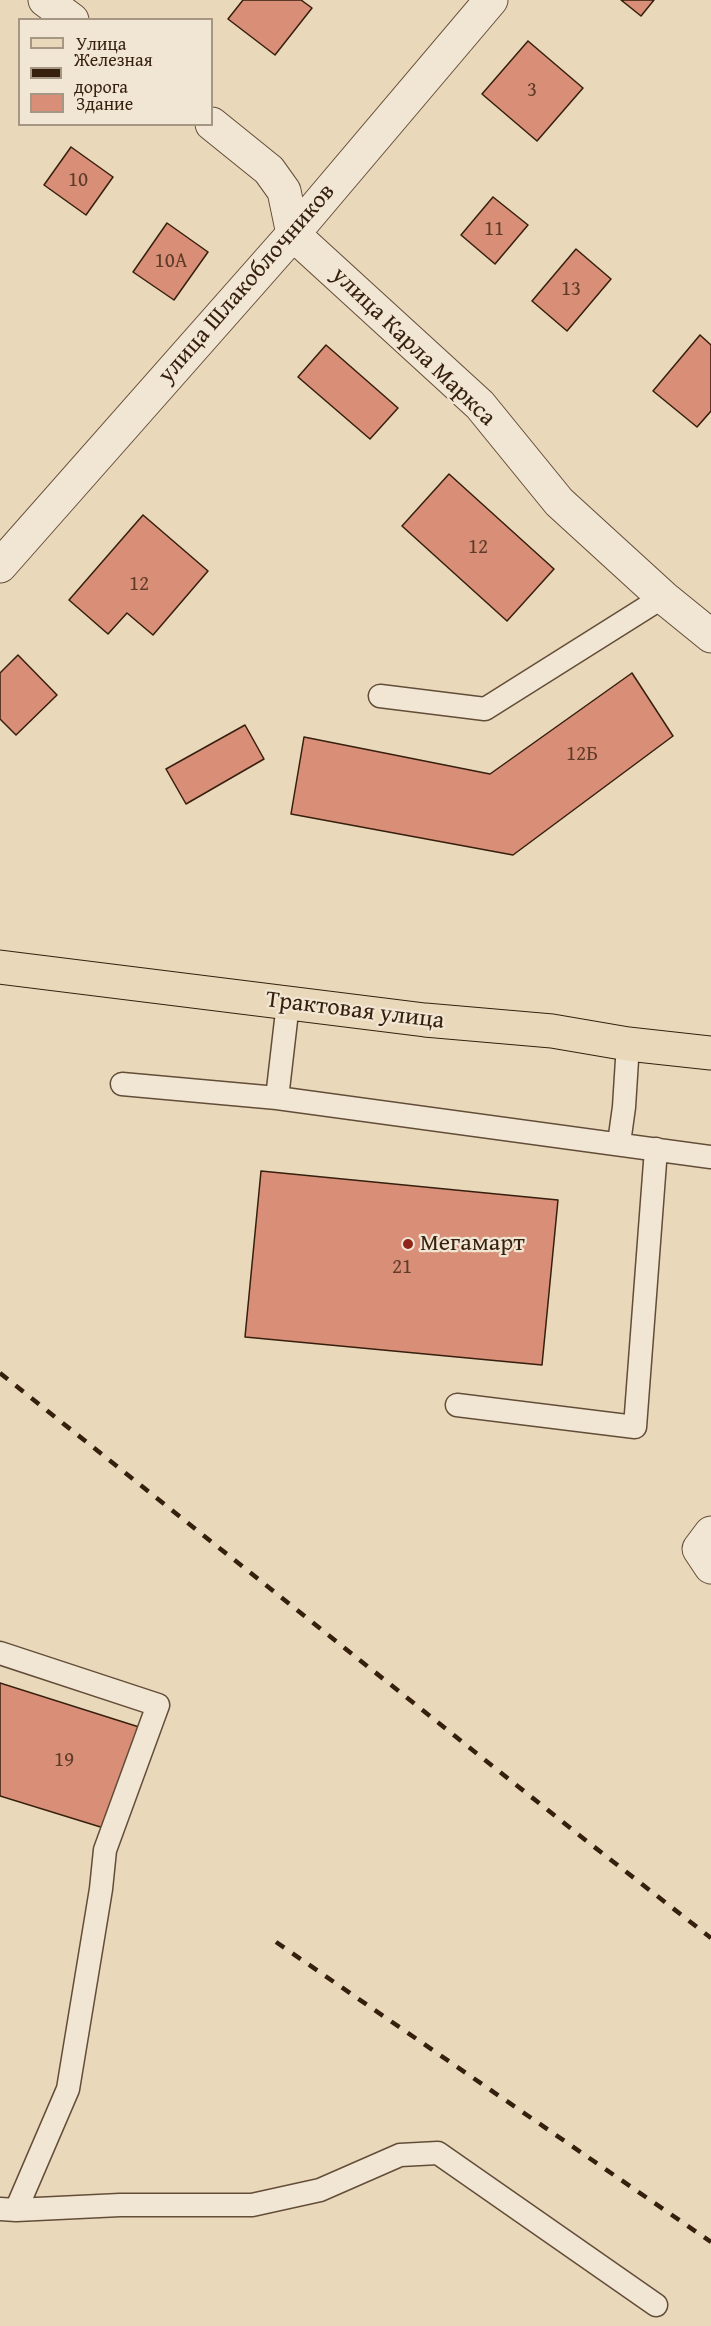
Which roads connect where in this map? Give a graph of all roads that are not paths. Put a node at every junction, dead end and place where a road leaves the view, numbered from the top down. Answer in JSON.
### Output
{"nodes":[{"id":1,"x":45,"y":0,"type":"edge"},
{"id":2,"x":491,"y":0,"type":"edge"},
{"id":3,"x":69,"y":18,"type":"edge"},
{"id":4,"x":213,"y":125,"type":"edge"},
{"id":5,"x":293,"y":234,"type":"junction"},
{"id":6,"x":0,"y":566,"type":"edge"},
{"id":7,"x":663,"y":597,"type":"junction"},
{"id":8,"x":711,"y":636,"type":"edge"},
{"id":9,"x":380,"y":696,"type":"dead end"},
{"id":10,"x":0,"y":967,"type":"edge"},
{"id":11,"x":288,"y":1003,"type":"junction"},
{"id":12,"x":628,"y":1044,"type":"junction"},
{"id":13,"x":711,"y":1053,"type":"edge"},
{"id":14,"x":122,"y":1084,"type":"dead end"},
{"id":15,"x":277,"y":1098,"type":"junction"},
{"id":16,"x":619,"y":1143,"type":"junction"},
{"id":17,"x":656,"y":1149,"type":"junction"},
{"id":18,"x":711,"y":1157,"type":"edge"},
{"id":19,"x":457,"y":1405,"type":"dead end"},
{"id":20,"x":0,"y":1653,"type":"edge"},
{"id":21,"x":8,"y":2210,"type":"edge"},
{"id":22,"x":656,"y":2305,"type":"dead end"}],
"edges":[{"from":1,"to":3,"type":"street"},
{"from":2,"to":5,"type":"street","name":"улица Шлакоблочников"},
{"from":4,"to":5,"type":"street"},
{"from":5,"to":6,"type":"street","name":"улица Шлакоблочников"},
{"from":5,"to":7,"type":"street","name":"улица Карла Маркса"},
{"from":7,"to":8,"type":"street","name":"улица Карла Маркса"},
{"from":7,"to":9,"type":"lane"},
{"from":10,"to":11,"type":"main road","name":"Трактовая улица"},
{"from":11,"to":12,"type":"main road","name":"Трактовая улица"},
{"from":11,"to":15,"type":"lane"},
{"from":12,"to":13,"type":"main road","name":"Трактовая улица"},
{"from":12,"to":16,"type":"lane"},
{"from":14,"to":15,"type":"lane"},
{"from":15,"to":16,"type":"lane"},
{"from":16,"to":17,"type":"lane"},
{"from":17,"to":18,"type":"lane"},
{"from":17,"to":19,"type":"lane"},
{"from":20,"to":21,"type":"lane"},
{"from":21,"to":22,"type":"lane"}]}
